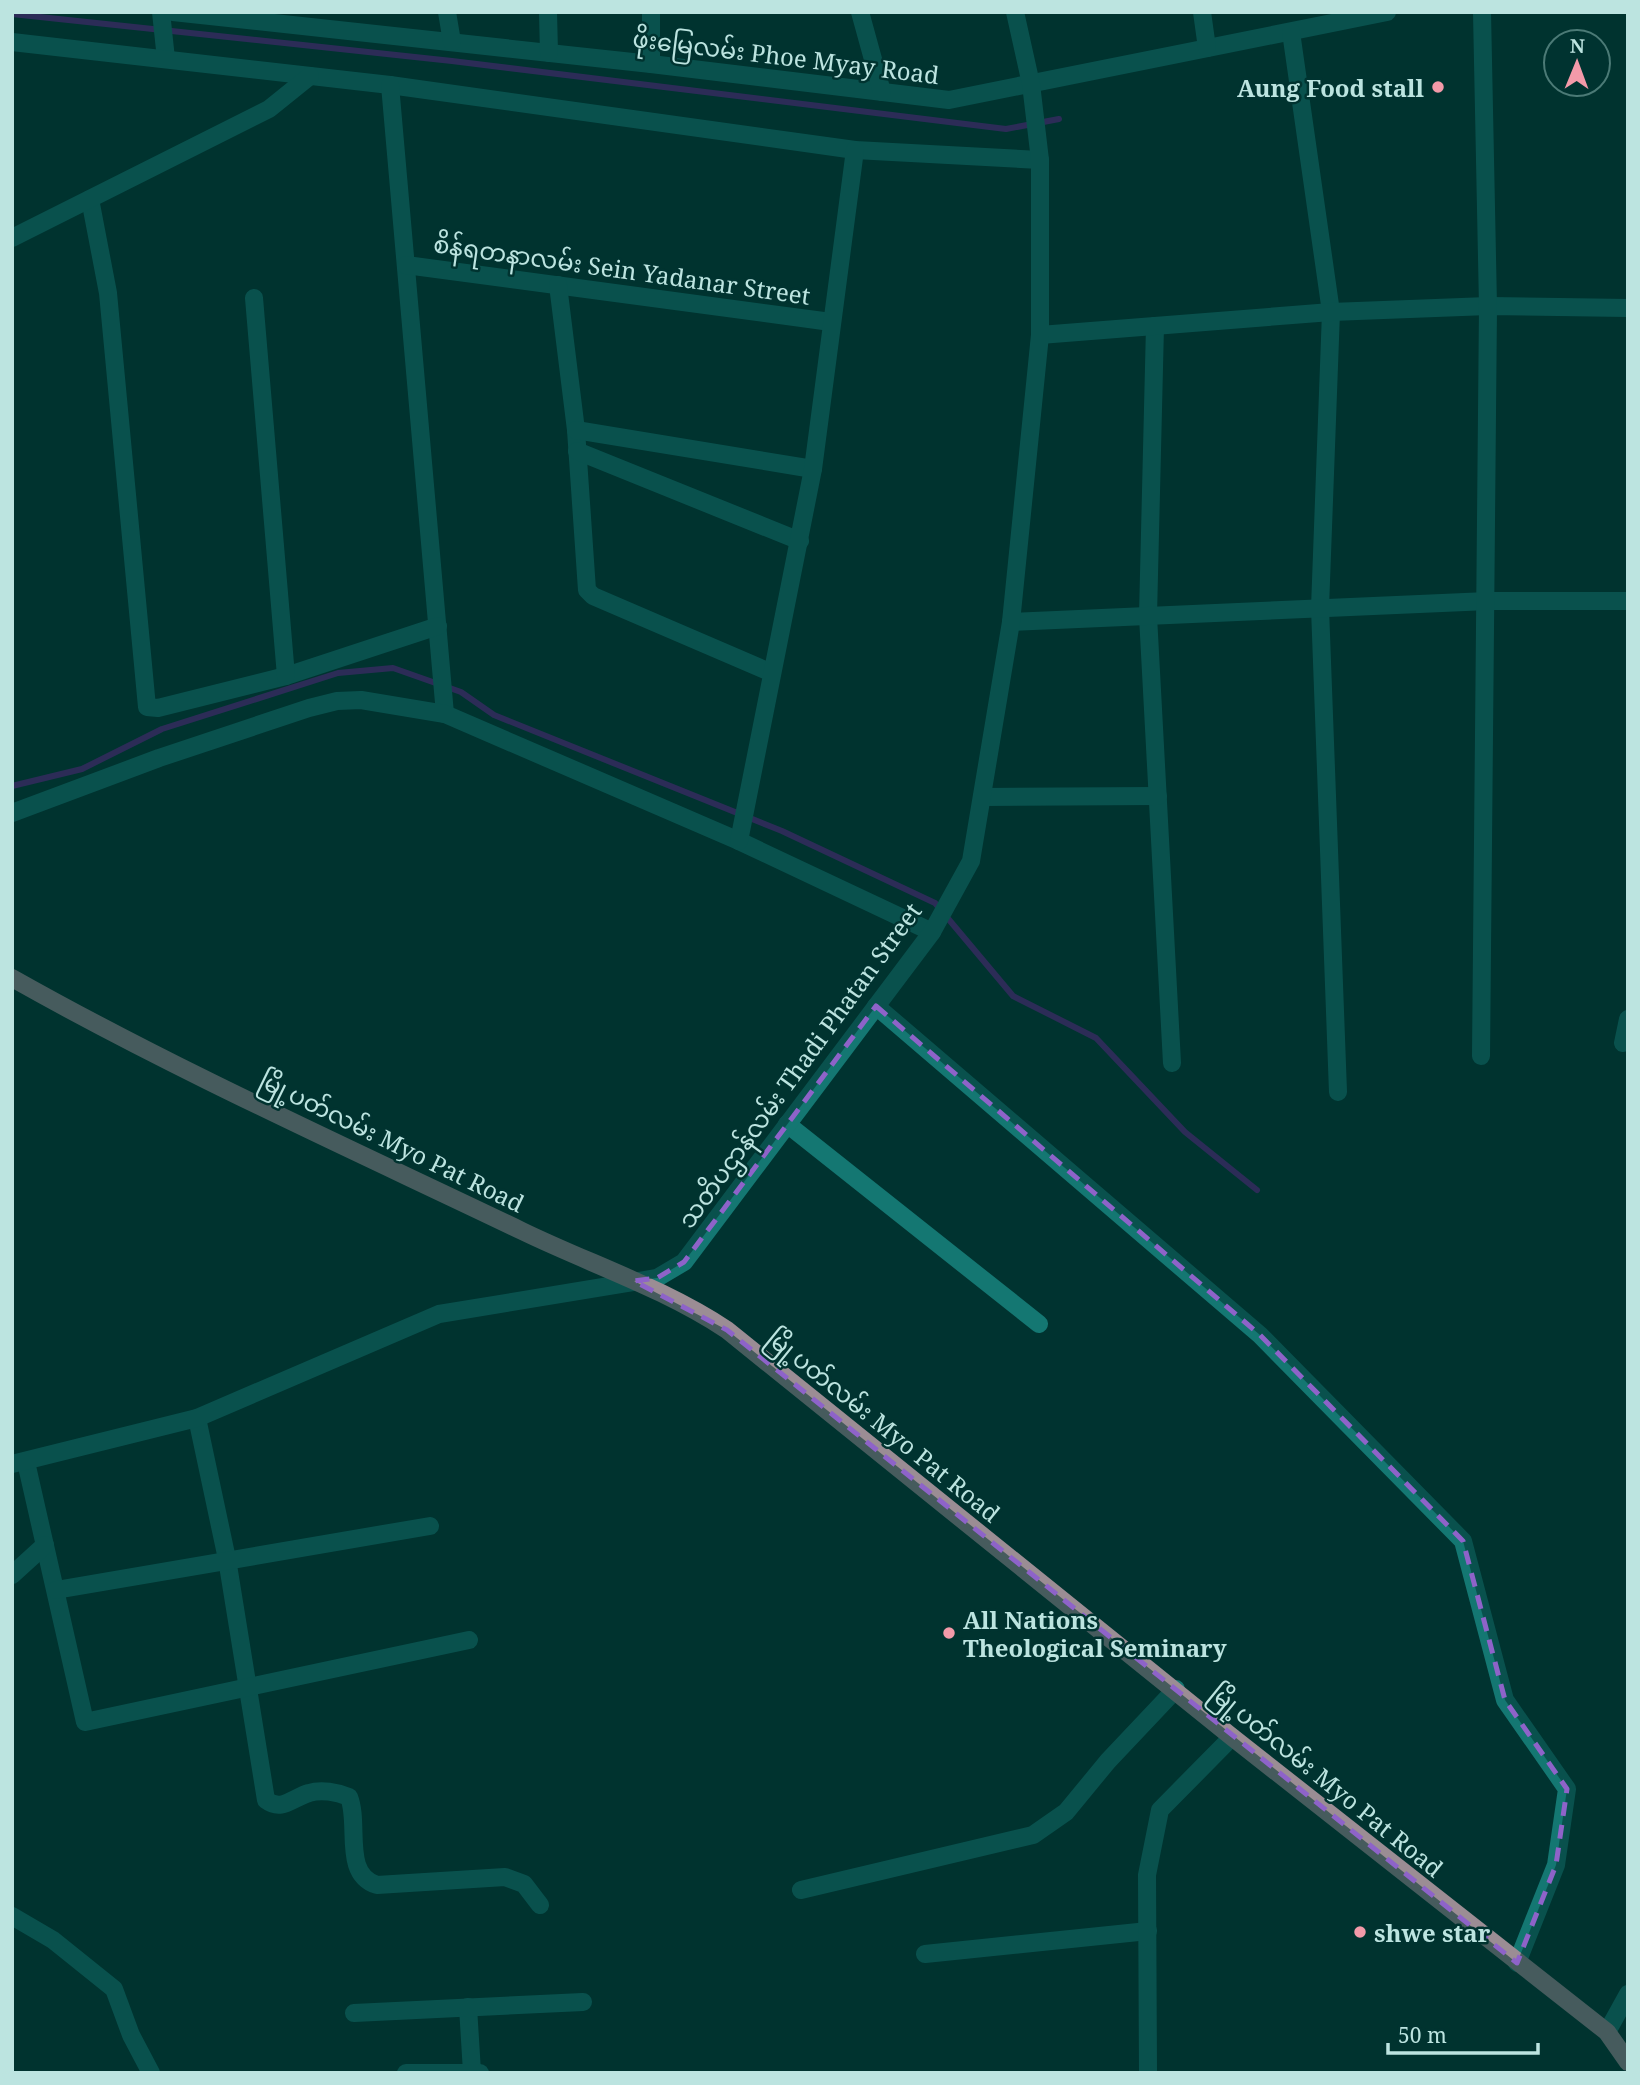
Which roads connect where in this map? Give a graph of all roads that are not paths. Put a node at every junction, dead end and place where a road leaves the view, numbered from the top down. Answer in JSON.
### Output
{"nodes":[{"id":1,"x":161,"y":12,"type":"edge"},
{"id":2,"x":173,"y":12,"type":"edge"},
{"id":3,"x":447,"y":12,"type":"edge"},
{"id":4,"x":548,"y":12,"type":"edge"},
{"id":5,"x":652,"y":12,"type":"edge"},
{"id":6,"x":860,"y":12,"type":"edge"},
{"id":7,"x":1015,"y":12,"type":"edge"},
{"id":8,"x":1202,"y":12,"type":"edge"},
{"id":9,"x":1387,"y":12,"type":"edge"},
{"id":10,"x":1482,"y":12,"type":"edge"},
{"id":11,"x":291,"y":19,"type":"edge"},
{"id":12,"x":1291,"y":32,"type":"junction"},
{"id":13,"x":12,"y":42,"type":"edge"},
{"id":14,"x":452,"y":42,"type":"junction"},
{"id":15,"x":1207,"y":48,"type":"junction"},
{"id":16,"x":549,"y":53,"type":"junction"},
{"id":17,"x":166,"y":59,"type":"junction"},
{"id":18,"x":651,"y":64,"type":"junction"},
{"id":19,"x":310,"y":76,"type":"junction"},
{"id":20,"x":1031,"y":84,"type":"junction"},
{"id":21,"x":390,"y":85,"type":"junction"},
{"id":22,"x":882,"y":92,"type":"junction"},
{"id":23,"x":855,"y":150,"type":"junction"},
{"id":24,"x":1040,"y":160,"type":"junction"},
{"id":25,"x":90,"y":199,"type":"junction"},
{"id":26,"x":12,"y":238,"type":"edge"},
{"id":27,"x":406,"y":265,"type":"junction"},
{"id":28,"x":558,"y":285,"type":"junction"},
{"id":29,"x":254,"y":298,"type":"dead end"},
{"id":30,"x":1488,"y":306,"type":"junction"},
{"id":31,"x":1628,"y":308,"type":"edge"},
{"id":32,"x":1331,"y":312,"type":"junction"},
{"id":33,"x":831,"y":321,"type":"junction"},
{"id":34,"x":1155,"y":326,"type":"junction"},
{"id":35,"x":1040,"y":335,"type":"junction"},
{"id":36,"x":576,"y":430,"type":"junction"},
{"id":37,"x":577,"y":451,"type":"junction"},
{"id":38,"x":813,"y":469,"type":"junction"},
{"id":39,"x":800,"y":541,"type":"junction"},
{"id":40,"x":1488,"y":601,"type":"junction"},
{"id":41,"x":1628,"y":601,"type":"edge"},
{"id":42,"x":1320,"y":608,"type":"junction"},
{"id":43,"x":1148,"y":616,"type":"junction"},
{"id":44,"x":1011,"y":622,"type":"junction"},
{"id":45,"x":438,"y":626,"type":"junction"},
{"id":46,"x":772,"y":673,"type":"junction"},
{"id":47,"x":286,"y":676,"type":"junction"},
{"id":48,"x":445,"y":714,"type":"junction"},
{"id":49,"x":1158,"y":796,"type":"junction"},
{"id":50,"x":982,"y":797,"type":"junction"},
{"id":51,"x":12,"y":813,"type":"edge"},
{"id":52,"x":739,"y":841,"type":"junction"},
{"id":53,"x":932,"y":932,"type":"junction"},
{"id":54,"x":12,"y":978,"type":"edge"},
{"id":55,"x":876,"y":1006,"type":"junction"},
{"id":56,"x":1628,"y":1019,"type":"edge"},
{"id":57,"x":1623,"y":1043,"type":"dead end"},
{"id":58,"x":1481,"y":1056,"type":"dead end"},
{"id":59,"x":1171,"y":1063,"type":"dead end"},
{"id":60,"x":1338,"y":1092,"type":"dead end"},
{"id":61,"x":787,"y":1124,"type":"junction"},
{"id":62,"x":634,"y":1281,"type":"junction"},
{"id":63,"x":1039,"y":1324,"type":"dead end"},
{"id":64,"x":197,"y":1418,"type":"junction"},
{"id":65,"x":19,"y":1463,"type":"edge"},
{"id":66,"x":430,"y":1526,"type":"dead end"},
{"id":67,"x":45,"y":1545,"type":"junction"},
{"id":68,"x":227,"y":1559,"type":"junction"},
{"id":69,"x":12,"y":1575,"type":"edge"},
{"id":70,"x":56,"y":1590,"type":"junction"},
{"id":71,"x":469,"y":1640,"type":"dead end"},
{"id":72,"x":249,"y":1688,"type":"junction"},
{"id":73,"x":1176,"y":1689,"type":"junction"},
{"id":74,"x":1232,"y":1737,"type":"junction"},
{"id":75,"x":801,"y":1890,"type":"dead end"},
{"id":76,"x":540,"y":1905,"type":"dead end"},
{"id":77,"x":12,"y":1916,"type":"edge"},
{"id":78,"x":1148,"y":1931,"type":"junction"},
{"id":79,"x":925,"y":1955,"type":"dead end"},
{"id":80,"x":1517,"y":1964,"type":"junction"},
{"id":81,"x":1628,"y":1994,"type":"edge"},
{"id":82,"x":583,"y":2002,"type":"dead end"},
{"id":83,"x":468,"y":2007,"type":"junction"},
{"id":84,"x":354,"y":2013,"type":"dead end"},
{"id":85,"x":1607,"y":2032,"type":"junction"},
{"id":86,"x":1628,"y":2062,"type":"edge"},
{"id":87,"x":433,"y":2072,"type":"edge"},
{"id":88,"x":476,"y":2072,"type":"edge"},
{"id":89,"x":152,"y":2073,"type":"edge"},
{"id":90,"x":405,"y":2073,"type":"edge"},
{"id":91,"x":1148,"y":2073,"type":"edge"}],
"edges":[{"from":1,"to":17,"type":"street"},
{"from":2,"to":11,"type":"street","name":"ဖိုးမြေလမ်း Phoe Myay Road"},
{"from":3,"to":14,"type":"street"},
{"from":4,"to":16,"type":"street"},
{"from":5,"to":18,"type":"street"},
{"from":6,"to":22,"type":"street"},
{"from":7,"to":20,"type":"street","name":"သတိပဌာန်လမ်း Thadi Phatan Street"},
{"from":8,"to":15,"type":"street"},
{"from":9,"to":12,"type":"street","name":"ဖိုးမြေလမ်း Phoe Myay Road"},
{"from":10,"to":30,"type":"street"},
{"from":11,"to":14,"type":"street","name":"ဖိုးမြေလမ်း Phoe Myay Road"},
{"from":12,"to":15,"type":"street","name":"ဖိုးမြေလမ်း Phoe Myay Road"},
{"from":12,"to":32,"type":"street"},
{"from":13,"to":17,"type":"street"},
{"from":14,"to":16,"type":"street","name":"ဖိုးမြေလမ်း Phoe Myay Road"},
{"from":15,"to":20,"type":"street","name":"ဖိုးမြေလမ်း Phoe Myay Road"},
{"from":16,"to":18,"type":"street","name":"ဖိုးမြေလမ်း Phoe Myay Road"},
{"from":17,"to":19,"type":"street"},
{"from":18,"to":22,"type":"street","name":"ဖိုးမြေလမ်း Phoe Myay Road"},
{"from":19,"to":21,"type":"street"},
{"from":19,"to":25,"type":"street"},
{"from":20,"to":22,"type":"street","name":"ဖိုးမြေလမ်း Phoe Myay Road"},
{"from":20,"to":24,"type":"street","name":"သတိပဌာန်လမ်း Thadi Phatan Street"},
{"from":21,"to":23,"type":"street"},
{"from":21,"to":27,"type":"street"},
{"from":23,"to":24,"type":"street"},
{"from":23,"to":33,"type":"street"},
{"from":24,"to":35,"type":"street","name":"သတိပဌာန်လမ်း Thadi Phatan Street"},
{"from":25,"to":26,"type":"street"},
{"from":25,"to":47,"type":"street"},
{"from":27,"to":28,"type":"street","name":"စိန်ရတနာလမ်း Sein Yadanar Street"},
{"from":27,"to":45,"type":"street"},
{"from":28,"to":33,"type":"street","name":"စိန်ရတနာလမ်း Sein Yadanar Street"},
{"from":28,"to":36,"type":"street"},
{"from":29,"to":47,"type":"street"},
{"from":30,"to":31,"type":"street"},
{"from":30,"to":32,"type":"street"},
{"from":30,"to":40,"type":"street"},
{"from":32,"to":34,"type":"street"},
{"from":32,"to":42,"type":"street"},
{"from":33,"to":38,"type":"street"},
{"from":34,"to":35,"type":"street"},
{"from":34,"to":43,"type":"street"},
{"from":35,"to":44,"type":"street","name":"သတိပဌာန်လမ်း Thadi Phatan Street"},
{"from":36,"to":37,"type":"street"},
{"from":36,"to":38,"type":"street"},
{"from":37,"to":39,"type":"street"},
{"from":37,"to":46,"type":"street"},
{"from":38,"to":39,"type":"street"},
{"from":39,"to":46,"type":"street"},
{"from":40,"to":41,"type":"street"},
{"from":40,"to":42,"type":"street"},
{"from":40,"to":58,"type":"street"},
{"from":42,"to":43,"type":"street"},
{"from":42,"to":60,"type":"street"},
{"from":43,"to":44,"type":"street"},
{"from":43,"to":49,"type":"street"},
{"from":44,"to":50,"type":"street","name":"သတိပဌာန်လမ်း Thadi Phatan Street"},
{"from":45,"to":47,"type":"street"},
{"from":45,"to":48,"type":"street"},
{"from":46,"to":52,"type":"street"},
{"from":48,"to":51,"type":"street"},
{"from":48,"to":52,"type":"street"},
{"from":49,"to":50,"type":"street"},
{"from":49,"to":59,"type":"street"},
{"from":50,"to":53,"type":"street","name":"သတိပဌာန်လမ်း Thadi Phatan Street"},
{"from":52,"to":53,"type":"street"},
{"from":53,"to":55,"type":"street","name":"သတိပဌာန်လမ်း Thadi Phatan Street"},
{"from":54,"to":62,"type":"main road","name":"မြို့ပတ်လမ်း Myo Pat Road"},
{"from":55,"to":61,"type":"street","name":"သတိပဌာန်လမ်း Thadi Phatan Street"},
{"from":55,"to":80,"type":"street"},
{"from":56,"to":57,"type":"street"},
{"from":61,"to":62,"type":"street","name":"သတိပဌာန်လမ်း Thadi Phatan Street"},
{"from":61,"to":63,"type":"street"},
{"from":62,"to":64,"type":"street","name":"သတိပဌာန်လမ်း Thadi Phatan Street"},
{"from":62,"to":73,"type":"main road","name":"မြို့ပတ်လမ်း Myo Pat Road"},
{"from":64,"to":65,"type":"street","name":"သတိပဌာန်လမ်း Thadi Phatan Street"},
{"from":64,"to":68,"type":"street"},
{"from":65,"to":67,"type":"street"},
{"from":66,"to":68,"type":"street"},
{"from":67,"to":69,"type":"street"},
{"from":67,"to":70,"type":"street"},
{"from":68,"to":70,"type":"street"},
{"from":68,"to":72,"type":"street"},
{"from":70,"to":72,"type":"street"},
{"from":71,"to":72,"type":"street"},
{"from":72,"to":76,"type":"street"},
{"from":73,"to":74,"type":"main road","name":"မြို့ပတ်လမ်း Myo Pat Road"},
{"from":73,"to":75,"type":"street"},
{"from":74,"to":78,"type":"street"},
{"from":74,"to":80,"type":"main road","name":"မြို့ပတ်လမ်း Myo Pat Road"},
{"from":77,"to":89,"type":"street"},
{"from":78,"to":79,"type":"street"},
{"from":78,"to":91,"type":"street"},
{"from":80,"to":85,"type":"main road","name":"မြို့ပတ်လမ်း Myo Pat Road"},
{"from":81,"to":85,"type":"street"},
{"from":82,"to":83,"type":"street"},
{"from":83,"to":84,"type":"street"},
{"from":83,"to":88,"type":"street"},
{"from":85,"to":86,"type":"main road","name":"မြို့ပတ်လမ်း Myo Pat Road"},
{"from":87,"to":88,"type":"street"},
{"from":87,"to":90,"type":"street"}]}
